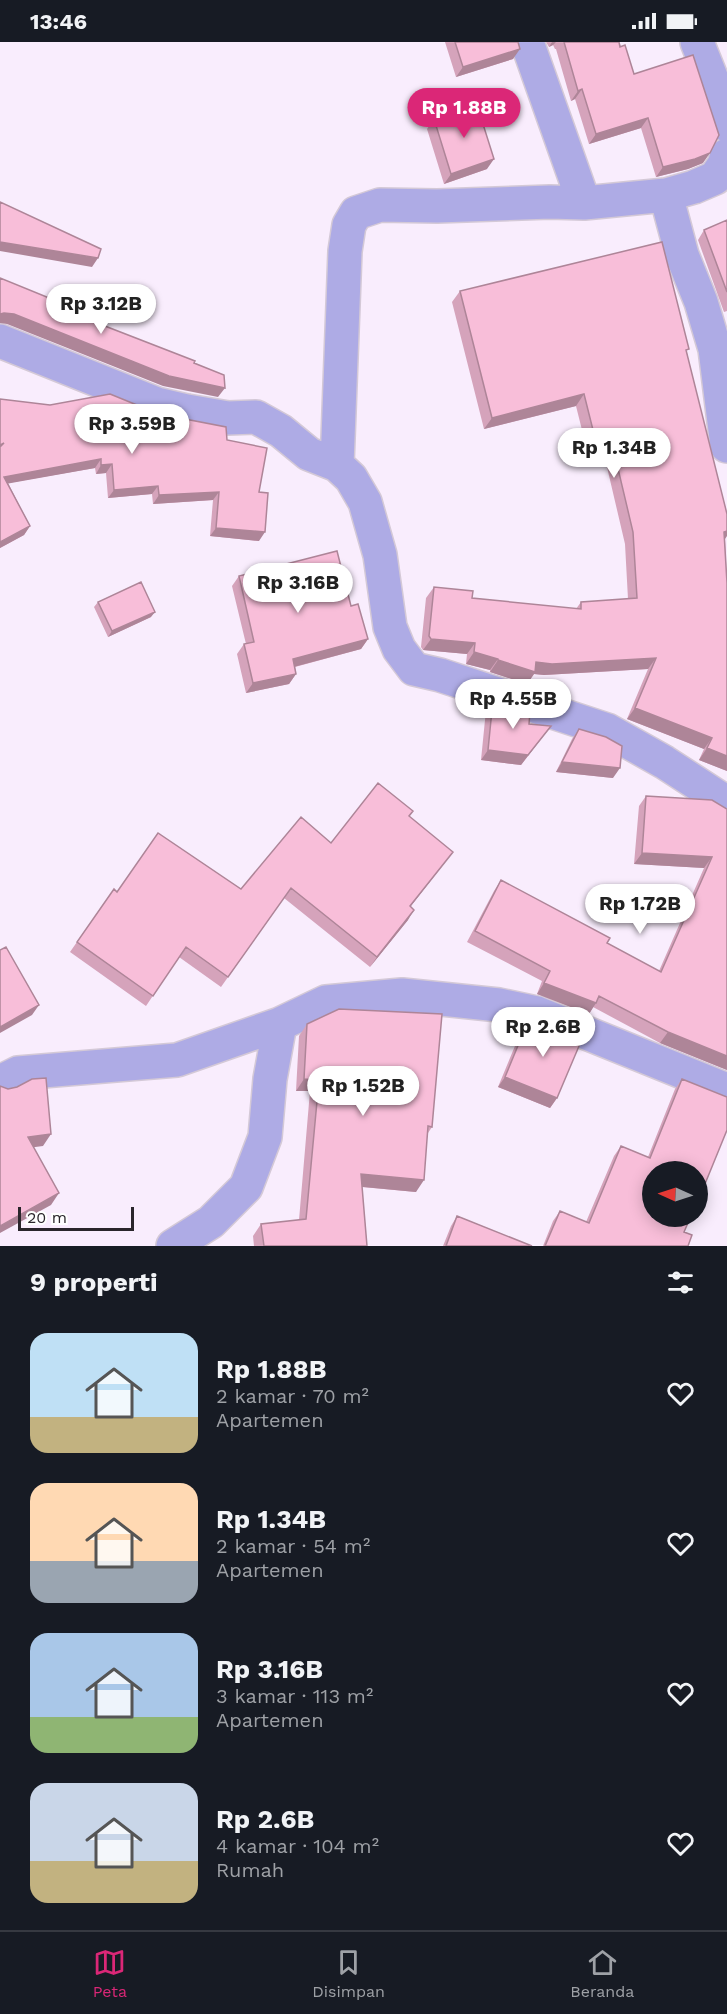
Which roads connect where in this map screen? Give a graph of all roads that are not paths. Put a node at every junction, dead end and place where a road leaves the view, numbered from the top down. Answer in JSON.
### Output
{"nodes":[{"id":1,"x":527,"y":42,"type":"edge"},
{"id":2,"x":697,"y":42,"type":"edge"},
{"id":3,"x":726,"y":118,"type":"edge"},
{"id":4,"x":727,"y":155,"type":"edge"},
{"id":5,"x":666,"y":195,"type":"junction"},
{"id":6,"x":584,"y":203,"type":"junction"},
{"id":7,"x":0,"y":340,"type":"edge"},
{"id":8,"x":727,"y":446,"type":"edge"},
{"id":9,"x":336,"y":465,"type":"junction"},
{"id":10,"x":727,"y":803,"type":"edge"},
{"id":11,"x":280,"y":1024,"type":"junction"},
{"id":12,"x":0,"y":1082,"type":"edge"},
{"id":13,"x":727,"y":1089,"type":"edge"},
{"id":14,"x":173,"y":1246,"type":"edge"}],
"edges":[{"from":1,"to":6,"type":"street"},
{"from":2,"to":3,"type":"street"},
{"from":4,"to":5,"type":"street"},
{"from":5,"to":6,"type":"street"},
{"from":5,"to":8,"type":"street"},
{"from":6,"to":9,"type":"street"},
{"from":7,"to":9,"type":"street"},
{"from":9,"to":10,"type":"street"},
{"from":11,"to":12,"type":"street"},
{"from":11,"to":13,"type":"street"},
{"from":11,"to":14,"type":"street"}]}
